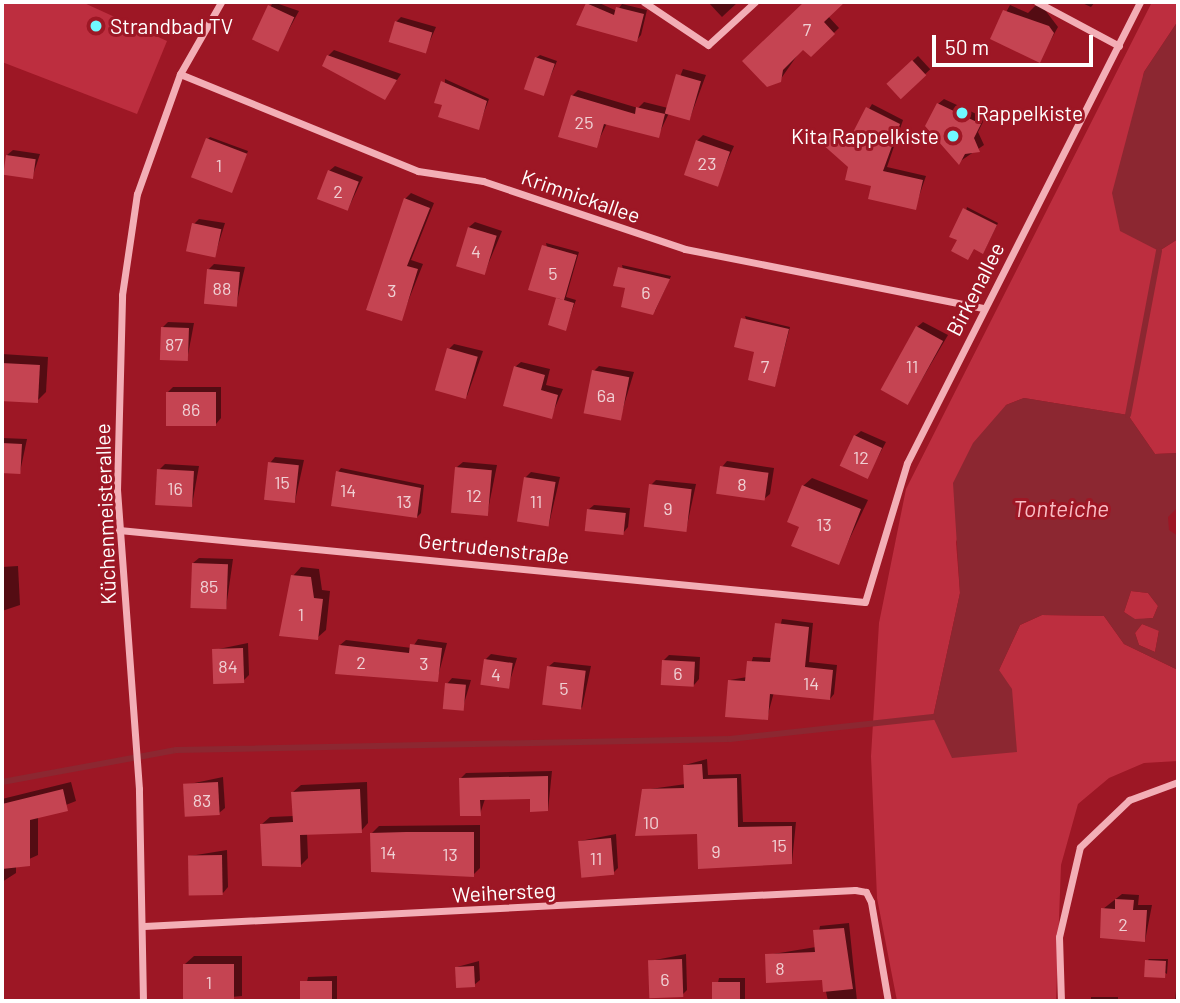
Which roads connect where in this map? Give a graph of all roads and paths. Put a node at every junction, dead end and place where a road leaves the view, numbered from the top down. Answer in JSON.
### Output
{"nodes":[{"id":1,"x":221,"y":2,"type":"edge"},
{"id":2,"x":644,"y":2,"type":"edge"},
{"id":3,"x":755,"y":2,"type":"edge"},
{"id":4,"x":1037,"y":2,"type":"edge"},
{"id":5,"x":1140,"y":2,"type":"edge"},
{"id":6,"x":1119,"y":46,"type":"junction"},
{"id":7,"x":180,"y":74,"type":"junction"},
{"id":8,"x":984,"y":308,"type":"junction"},
{"id":9,"x":119,"y":530,"type":"junction"},
{"id":10,"x":865,"y":602,"type":"joint"},
{"id":11,"x":1178,"y":782,"type":"edge"},
{"id":12,"x":144,"y":926,"type":"junction"},
{"id":13,"x":143,"y":1001,"type":"edge"},
{"id":14,"x":888,"y":1001,"type":"edge"},
{"id":15,"x":1061,"y":1001,"type":"edge"}],
"edges":[{"from":1,"to":7,"type":"street","name":"Küchenmeisterallee"},
{"from":2,"to":3,"type":"street"},
{"from":4,"to":6,"type":"street"},
{"from":5,"to":6,"type":"street","name":"Birkenallee"},
{"from":6,"to":8,"type":"street","name":"Birkenallee"},
{"from":7,"to":8,"type":"street","name":"Krimnickallee"},
{"from":7,"to":9,"type":"street","name":"Küchenmeisterallee"},
{"from":8,"to":10,"type":"street","name":"Birkenallee"},
{"from":9,"to":10,"type":"street","name":"Gertrudenstraße"},
{"from":9,"to":12,"type":"street","name":"Küchenmeisterallee"},
{"from":11,"to":15,"type":"street"},
{"from":12,"to":13,"type":"street","name":"Küchenmeisterallee"},
{"from":12,"to":14,"type":"street","name":"Weihersteg"}]}
